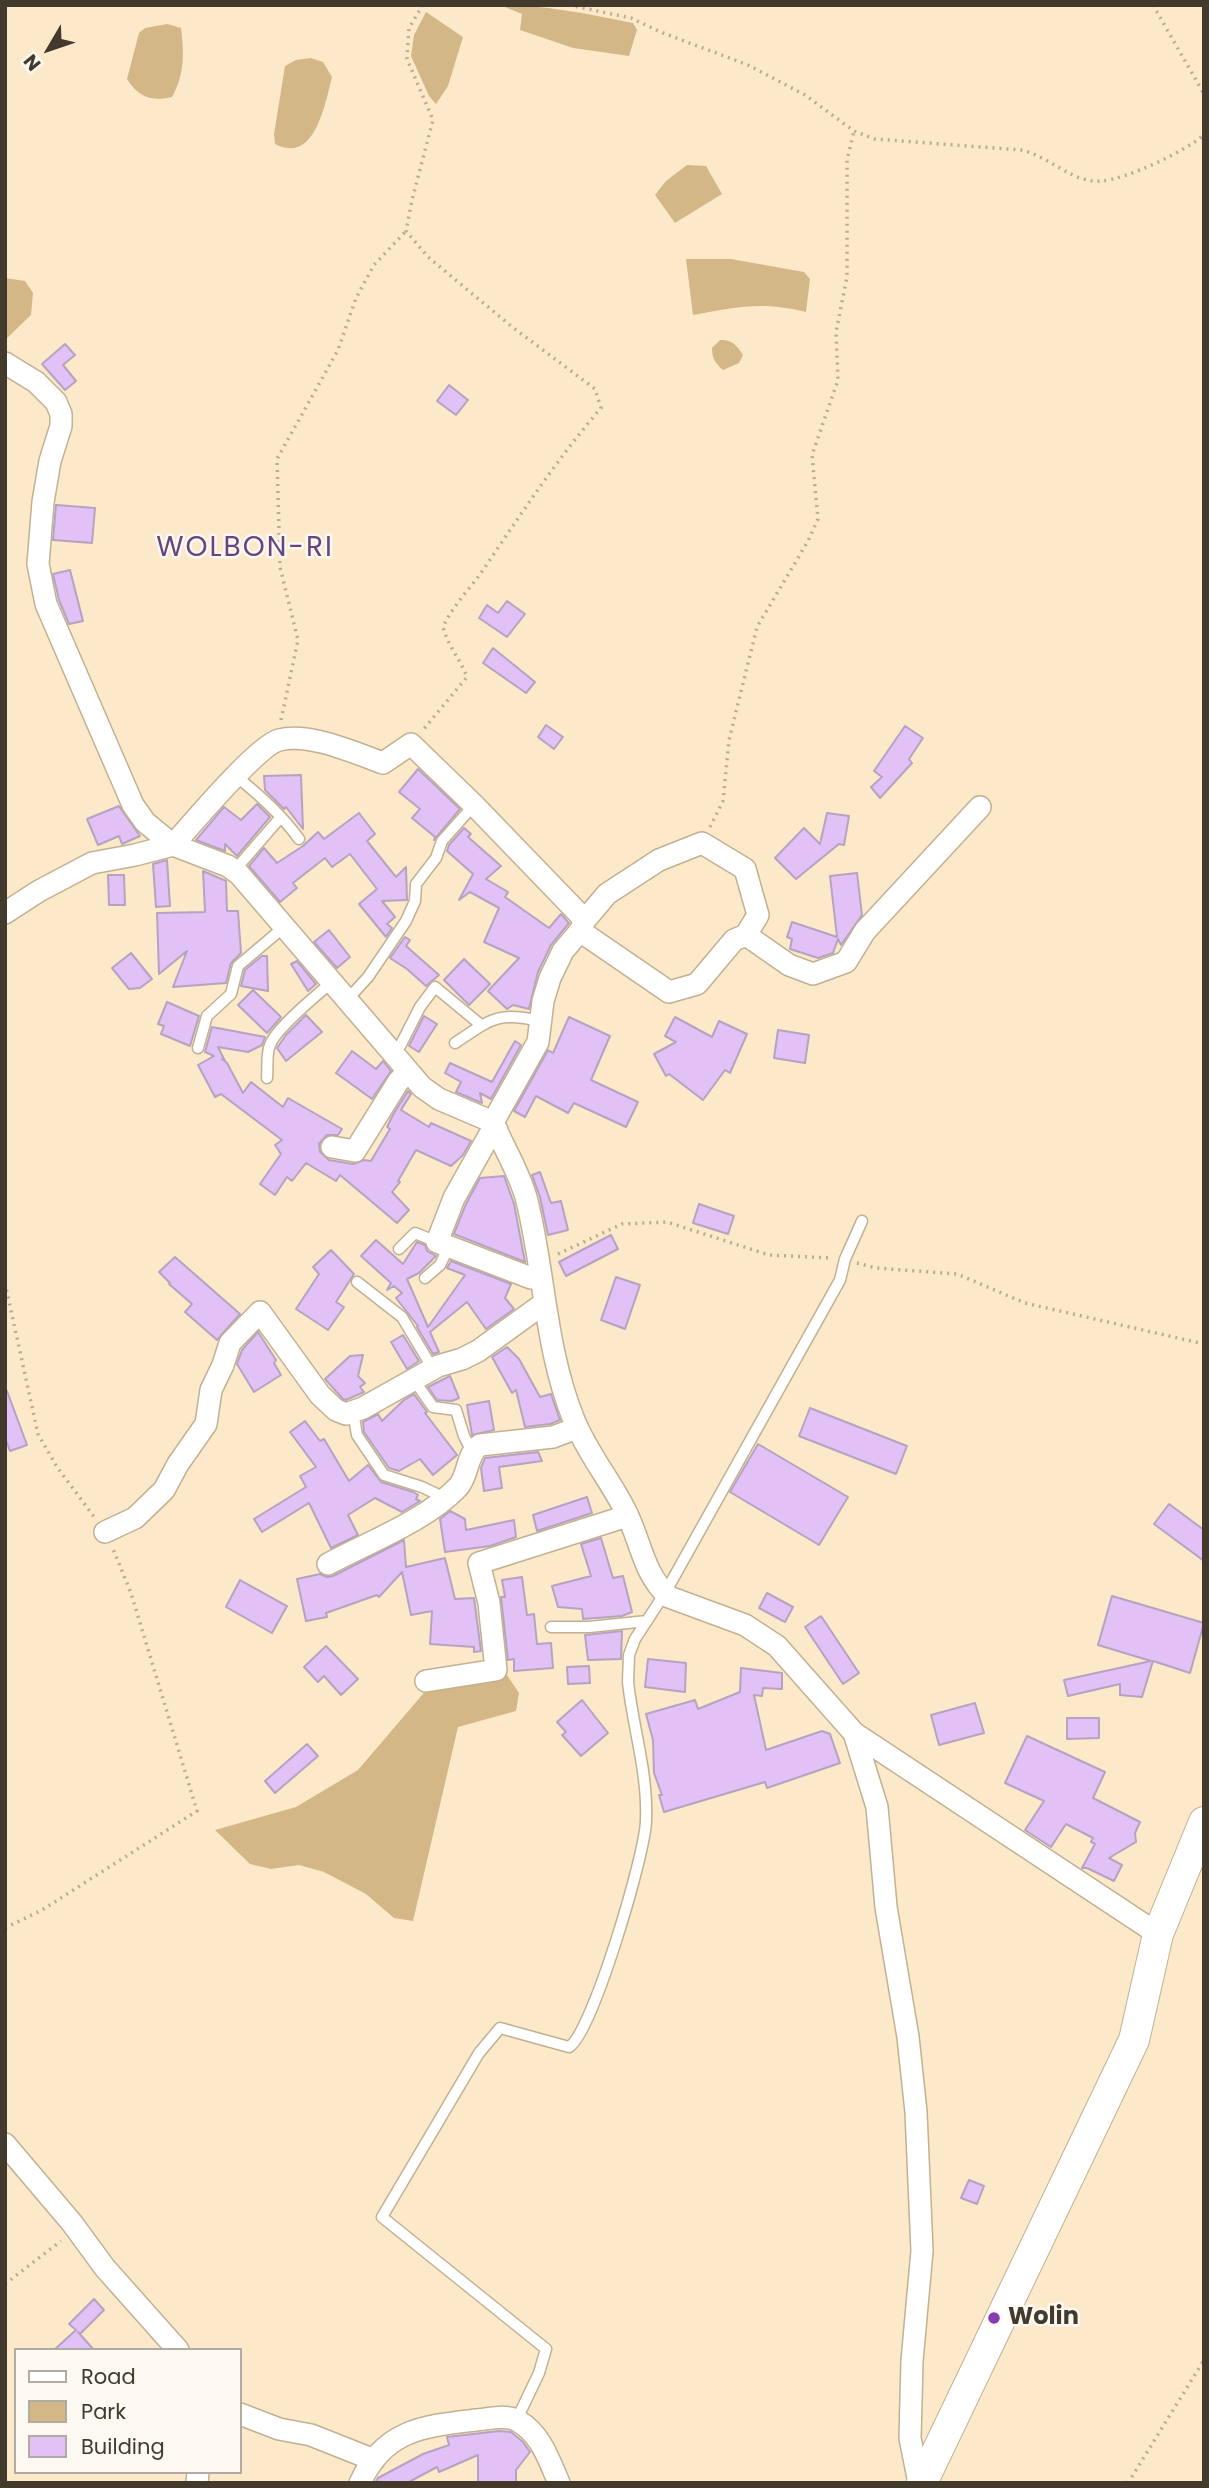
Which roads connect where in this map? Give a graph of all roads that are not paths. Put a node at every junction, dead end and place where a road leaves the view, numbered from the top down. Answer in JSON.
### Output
{"nodes":[{"id":1,"x":5,"y":363,"type":"edge"},
{"id":2,"x":236,"y":776,"type":"junction"},
{"id":3,"x":474,"y":805,"type":"junction"},
{"id":4,"x":980,"y":807,"type":"dead end"},
{"id":5,"x":281,"y":817,"type":"junction"},
{"id":6,"x":299,"y":839,"type":"dead end"},
{"id":7,"x":173,"y":845,"type":"junction"},
{"id":8,"x":234,"y":871,"type":"junction"},
{"id":9,"x":5,"y":914,"type":"edge"},
{"id":10,"x":583,"y":926,"type":"junction"},
{"id":11,"x":284,"y":927,"type":"junction"},
{"id":12,"x":746,"y":935,"type":"junction"},
{"id":13,"x":332,"y":982,"type":"junction"},
{"id":14,"x":347,"y":1000,"type":"junction"},
{"id":15,"x":540,"y":1021,"type":"junction"},
{"id":16,"x":481,"y":1025,"type":"junction"},
{"id":17,"x":455,"y":1043,"type":"dead end"},
{"id":18,"x":198,"y":1048,"type":"dead end"},
{"id":19,"x":401,"y":1064,"type":"junction"},
{"id":20,"x":267,"y":1078,"type":"dead end"},
{"id":21,"x":495,"y":1126,"type":"junction"},
{"id":22,"x":332,"y":1147,"type":"dead end"},
{"id":23,"x":862,"y":1221,"type":"dead end"},
{"id":24,"x":443,"y":1244,"type":"junction"},
{"id":25,"x":398,"y":1249,"type":"dead end"},
{"id":26,"x":425,"y":1278,"type":"dead end"},
{"id":27,"x":541,"y":1278,"type":"junction"},
{"id":28,"x":357,"y":1282,"type":"dead end"},
{"id":29,"x":543,"y":1304,"type":"junction"},
{"id":30,"x":433,"y":1369,"type":"junction"},
{"id":31,"x":414,"y":1380,"type":"junction"},
{"id":32,"x":354,"y":1412,"type":"junction"},
{"id":33,"x":577,"y":1428,"type":"junction"},
{"id":34,"x":472,"y":1452,"type":"junction"},
{"id":35,"x":445,"y":1498,"type":"junction"},
{"id":36,"x":627,"y":1516,"type":"junction"},
{"id":37,"x":105,"y":1532,"type":"road end"},
{"id":38,"x":328,"y":1564,"type":"dead end"},
{"id":39,"x":665,"y":1593,"type":"junction"},
{"id":40,"x":647,"y":1621,"type":"junction"},
{"id":41,"x":551,"y":1627,"type":"dead end"},
{"id":42,"x":426,"y":1681,"type":"dead end"},
{"id":43,"x":854,"y":1734,"type":"junction"},
{"id":44,"x":1204,"y":1822,"type":"edge"},
{"id":45,"x":1158,"y":1934,"type":"junction"},
{"id":46,"x":5,"y":2144,"type":"edge"},
{"id":47,"x":176,"y":2348,"type":"edge"},
{"id":48,"x":242,"y":2415,"type":"edge"},
{"id":49,"x":517,"y":2419,"type":"junction"},
{"id":50,"x":374,"y":2460,"type":"junction"},
{"id":51,"x":360,"y":2483,"type":"edge"},
{"id":52,"x":559,"y":2483,"type":"edge"},
{"id":53,"x":920,"y":2483,"type":"edge"}],
"edges":[{"from":1,"to":7,"type":"street"},
{"from":2,"to":3,"type":"street"},
{"from":2,"to":5,"type":"lane"},
{"from":2,"to":7,"type":"street"},
{"from":3,"to":10,"type":"street"},
{"from":3,"to":14,"type":"lane"},
{"from":4,"to":12,"type":"street"},
{"from":5,"to":6,"type":"lane"},
{"from":5,"to":8,"type":"lane"},
{"from":7,"to":8,"type":"street"},
{"from":7,"to":9,"type":"street"},
{"from":8,"to":11,"type":"street"},
{"from":10,"to":12,"type":"street"},
{"from":10,"to":12,"type":"street"},
{"from":10,"to":15,"type":"street"},
{"from":11,"to":13,"type":"street"},
{"from":11,"to":18,"type":"lane"},
{"from":13,"to":14,"type":"street"},
{"from":13,"to":20,"type":"lane"},
{"from":14,"to":19,"type":"street"},
{"from":15,"to":16,"type":"lane"},
{"from":15,"to":21,"type":"street"},
{"from":16,"to":17,"type":"lane"},
{"from":16,"to":19,"type":"lane"},
{"from":19,"to":21,"type":"street"},
{"from":19,"to":22,"type":"street"},
{"from":21,"to":24,"type":"street"},
{"from":21,"to":27,"type":"street"},
{"from":23,"to":39,"type":"lane"},
{"from":24,"to":25,"type":"lane"},
{"from":24,"to":26,"type":"lane"},
{"from":24,"to":27,"type":"street"},
{"from":27,"to":29,"type":"street"},
{"from":28,"to":30,"type":"lane"},
{"from":29,"to":30,"type":"street"},
{"from":29,"to":33,"type":"street"},
{"from":30,"to":31,"type":"street"},
{"from":31,"to":32,"type":"street"},
{"from":31,"to":34,"type":"lane"},
{"from":32,"to":35,"type":"lane"},
{"from":32,"to":37,"type":"street"},
{"from":33,"to":34,"type":"street"},
{"from":33,"to":36,"type":"street"},
{"from":34,"to":35,"type":"street"},
{"from":35,"to":38,"type":"street"},
{"from":36,"to":39,"type":"street"},
{"from":36,"to":42,"type":"street"},
{"from":39,"to":40,"type":"lane"},
{"from":39,"to":43,"type":"street"},
{"from":40,"to":41,"type":"lane"},
{"from":40,"to":49,"type":"lane"},
{"from":43,"to":45,"type":"street"},
{"from":43,"to":53,"type":"street"},
{"from":44,"to":45,"type":"street"},
{"from":45,"to":53,"type":"street"},
{"from":46,"to":47,"type":"street"},
{"from":48,"to":50,"type":"street"},
{"from":49,"to":50,"type":"street"},
{"from":49,"to":52,"type":"street"},
{"from":50,"to":51,"type":"street"}]}
